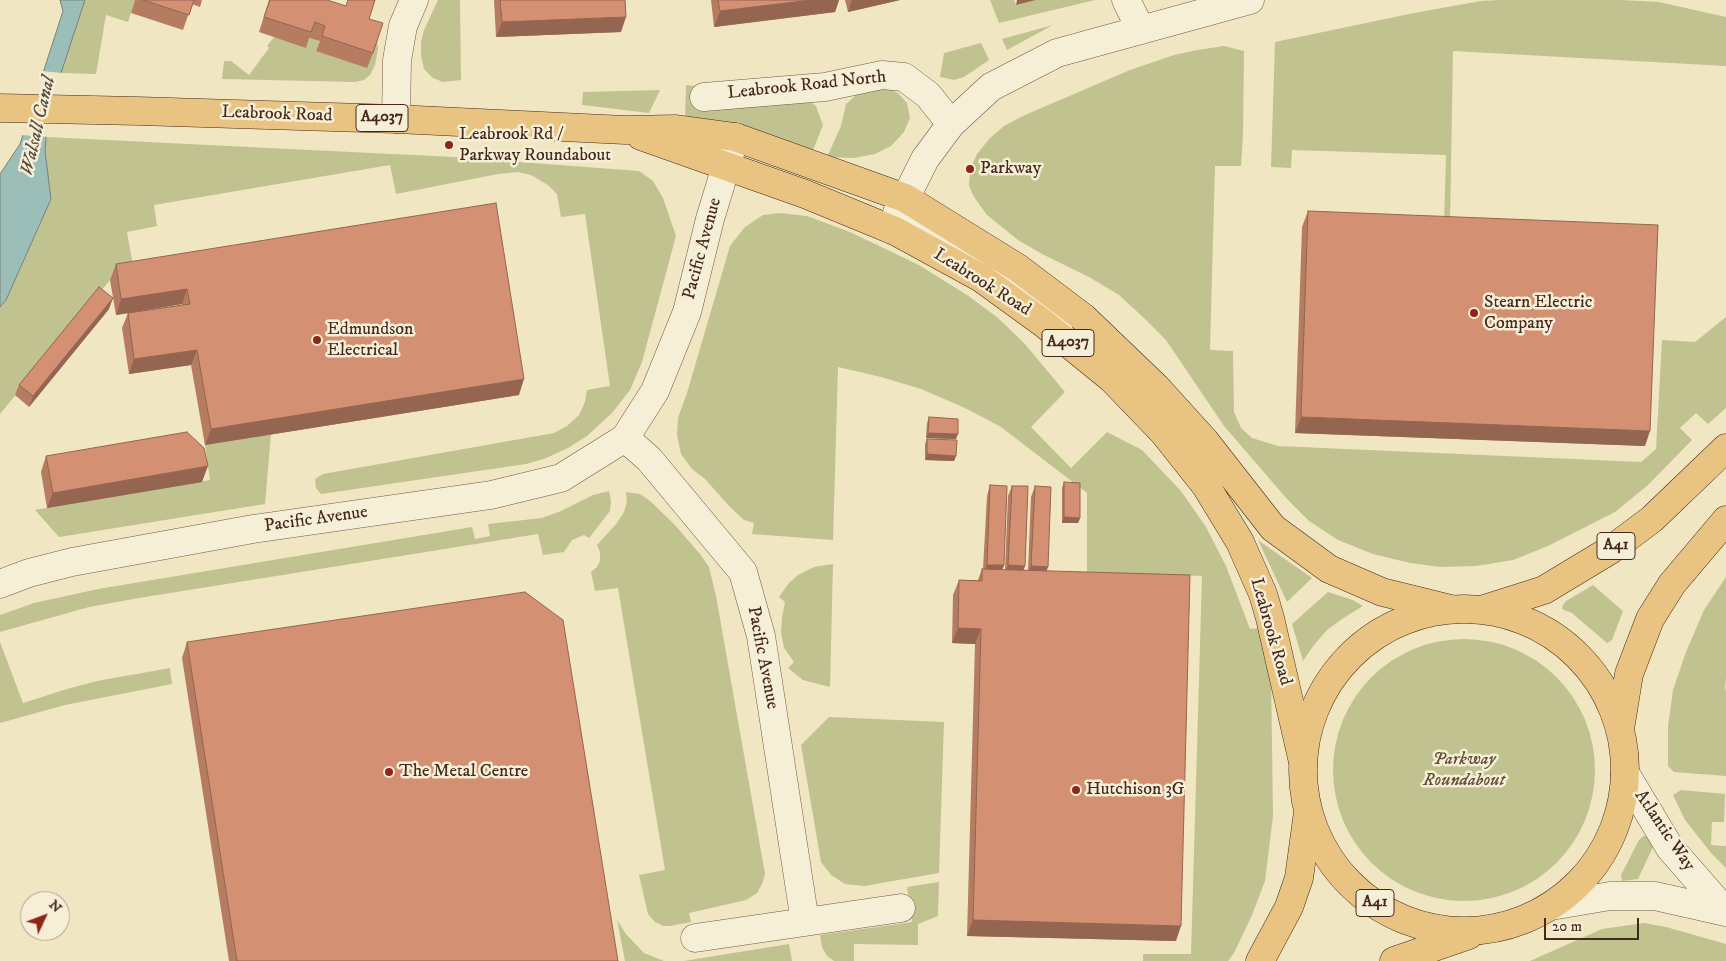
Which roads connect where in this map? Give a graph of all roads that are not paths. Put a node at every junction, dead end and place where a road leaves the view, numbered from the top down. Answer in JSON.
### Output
{"nodes":[{"id":1,"x":414,"y":0,"type":"edge"},
{"id":2,"x":1126,"y":0,"type":"edge"},
{"id":3,"x":1250,"y":0,"type":"edge"},
{"id":4,"x":1141,"y":30,"type":"junction"},
{"id":5,"x":704,"y":97,"type":"dead end"},
{"id":6,"x":0,"y":108,"type":"edge"},
{"id":7,"x":396,"y":119,"type":"junction"},
{"id":8,"x":951,"y":124,"type":"junction"},
{"id":9,"x":625,"y":130,"type":"junction"},
{"id":10,"x":735,"y":137,"type":"junction"},
{"id":11,"x":726,"y":167,"type":"junction"},
{"id":12,"x":898,"y":213,"type":"junction"},
{"id":13,"x":625,"y":438,"type":"junction"},
{"id":14,"x":1726,"y":448,"type":"edge"},
{"id":15,"x":1726,"y":520,"type":"edge"},
{"id":16,"x":0,"y":584,"type":"edge"},
{"id":17,"x":1451,"y":609,"type":"junction"},
{"id":18,"x":1483,"y":610,"type":"junction"},
{"id":19,"x":1620,"y":729,"type":"junction"},
{"id":20,"x":1303,"y":762,"type":"junction"},
{"id":21,"x":1625,"y":773,"type":"junction"},
{"id":22,"x":1308,"y":812,"type":"junction"},
{"id":23,"x":1551,"y":906,"type":"junction"},
{"id":24,"x":901,"y":908,"type":"dead end"},
{"id":25,"x":1725,"y":912,"type":"edge"},
{"id":26,"x":805,"y":922,"type":"junction"},
{"id":27,"x":1485,"y":930,"type":"junction"},
{"id":28,"x":695,"y":938,"type":"dead end"},
{"id":29,"x":1260,"y":961,"type":"edge"},
{"id":30,"x":1394,"y":961,"type":"edge"}],
"edges":[{"from":1,"to":7,"type":"street"},
{"from":2,"to":4,"type":"street"},
{"from":3,"to":4,"type":"street"},
{"from":4,"to":8,"type":"street"},
{"from":5,"to":8,"type":"street","name":"Leabrook Road North"},
{"from":6,"to":7,"type":"main road","name":"Leabrook Road","number":"A4037"},
{"from":7,"to":9,"type":"main road","name":"Leabrook Road","number":"A4037"},
{"from":8,"to":12,"type":"street"},
{"from":9,"to":10,"type":"main road","name":"Leabrook Road","number":"A4037"},
{"from":9,"to":11,"type":"main road","name":"Leabrook Road","number":"A4037"},
{"from":10,"to":11,"type":"street","name":"Pacific Avenue"},
{"from":10,"to":12,"type":"main road","name":"Leabrook Road","number":"A4037"},
{"from":11,"to":12,"type":"main road","name":"Leabrook Road","number":"A4037"},
{"from":11,"to":13,"type":"street","name":"Pacific Avenue"},
{"from":12,"to":17,"type":"main road","name":"Leabrook Road","number":"A4037"},
{"from":12,"to":20,"type":"main road","name":"Leabrook Road","number":"A4037"},
{"from":13,"to":16,"type":"street","name":"Pacific Avenue"},
{"from":13,"to":26,"type":"street","name":"Pacific Avenue"},
{"from":14,"to":18,"type":"main road","number":"A41"},
{"from":15,"to":19,"type":"main road","number":"A41"},
{"from":17,"to":18,"type":"main road","number":"A41"},
{"from":17,"to":20,"type":"main road","number":"A41"},
{"from":18,"to":19,"type":"main road","number":"A41"},
{"from":19,"to":21,"type":"main road","number":"A41"},
{"from":20,"to":22,"type":"main road","number":"A41"},
{"from":21,"to":23,"type":"main road","number":"A41"},
{"from":21,"to":25,"type":"street","name":"Atlantic Way"},
{"from":22,"to":27,"type":"main road","number":"A41"},
{"from":22,"to":29,"type":"main road","number":"A41"},
{"from":23,"to":25,"type":"street","name":"Atlantic Way"},
{"from":23,"to":27,"type":"main road","number":"A41"},
{"from":24,"to":26,"type":"street"},
{"from":26,"to":28,"type":"street"},
{"from":27,"to":30,"type":"main road","number":"A41"}]}
